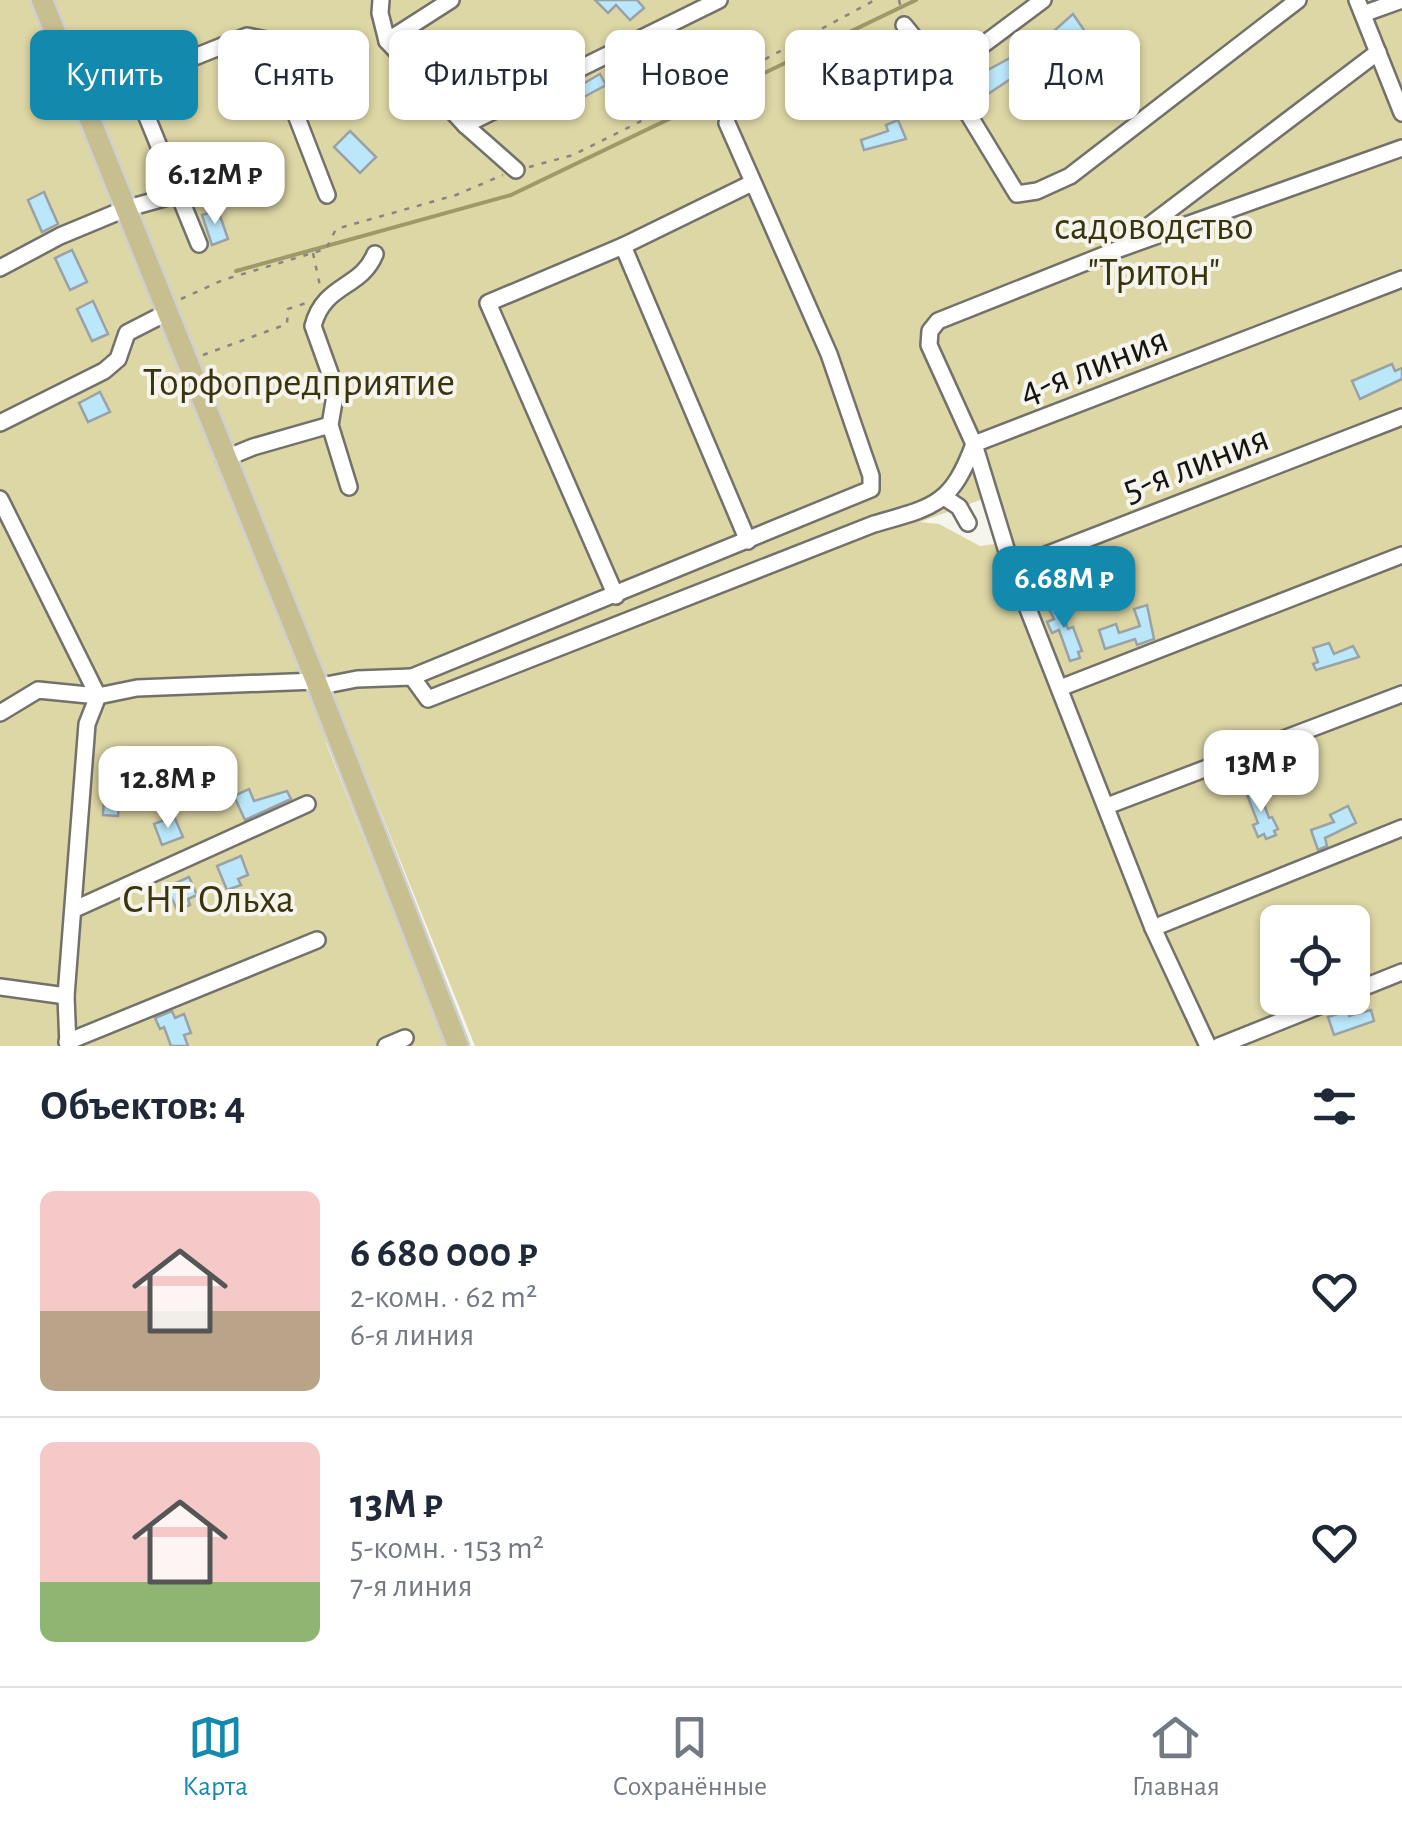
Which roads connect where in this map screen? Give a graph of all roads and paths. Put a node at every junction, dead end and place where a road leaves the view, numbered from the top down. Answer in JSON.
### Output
{"nodes":[{"id":1,"x":42,"y":0,"type":"edge"},
{"id":2,"x":380,"y":0,"type":"edge"},
{"id":3,"x":451,"y":0,"type":"edge"},
{"id":4,"x":719,"y":0,"type":"edge"},
{"id":5,"x":875,"y":0,"type":"edge"},
{"id":6,"x":1043,"y":0,"type":"edge"},
{"id":7,"x":1298,"y":0,"type":"edge"},
{"id":8,"x":1402,"y":0,"type":"edge"},
{"id":9,"x":1360,"y":7,"type":"edge"},
{"id":10,"x":904,"y":25,"type":"dead end"},
{"id":11,"x":908,"y":30,"type":"edge"},
{"id":12,"x":989,"y":40,"type":"edge"},
{"id":13,"x":387,"y":41,"type":"junction"},
{"id":14,"x":1378,"y":52,"type":"junction"},
{"id":15,"x":1402,"y":113,"type":"edge"},
{"id":16,"x":972,"y":120,"type":"edge"},
{"id":17,"x":727,"y":123,"type":"dead end"},
{"id":18,"x":465,"y":125,"type":"junction"},
{"id":19,"x":1402,"y":148,"type":"edge"},
{"id":20,"x":516,"y":170,"type":"junction"},
{"id":21,"x":228,"y":180,"type":"dead end"},
{"id":22,"x":752,"y":183,"type":"junction"},
{"id":23,"x":326,"y":194,"type":"dead end"},
{"id":24,"x":180,"y":195,"type":"junction"},
{"id":25,"x":125,"y":209,"type":"junction"},
{"id":26,"x":199,"y":244,"type":"dead end"},
{"id":27,"x":623,"y":246,"type":"junction"},
{"id":28,"x":1119,"y":249,"type":"junction"},
{"id":29,"x":314,"y":253,"type":"junction"},
{"id":30,"x":375,"y":254,"type":"dead end"},
{"id":31,"x":0,"y":268,"type":"edge"},
{"id":32,"x":1402,"y":279,"type":"edge"},
{"id":33,"x":320,"y":289,"type":"dead end"},
{"id":34,"x":318,"y":299,"type":"dead end"},
{"id":35,"x":170,"y":310,"type":"junction"},
{"id":36,"x":198,"y":352,"type":"dead end"},
{"id":37,"x":1402,"y":417,"type":"edge"},
{"id":38,"x":0,"y":422,"type":"edge"},
{"id":39,"x":330,"y":425,"type":"junction"},
{"id":40,"x":974,"y":444,"type":"junction"},
{"id":41,"x":224,"y":459,"type":"junction"},
{"id":42,"x":349,"y":487,"type":"dead end"},
{"id":43,"x":944,"y":497,"type":"junction"},
{"id":44,"x":0,"y":499,"type":"edge"},
{"id":45,"x":968,"y":524,"type":"dead end"},
{"id":46,"x":748,"y":541,"type":"junction"},
{"id":47,"x":1402,"y":556,"type":"edge"},
{"id":48,"x":1012,"y":568,"type":"junction"},
{"id":49,"x":616,"y":596,"type":"junction"},
{"id":50,"x":412,"y":678,"type":"junction"},
{"id":51,"x":316,"y":684,"type":"junction"},
{"id":52,"x":1060,"y":688,"type":"junction"},
{"id":53,"x":1402,"y":694,"type":"edge"},
{"id":54,"x":98,"y":696,"type":"junction"},
{"id":55,"x":0,"y":713,"type":"edge"},
{"id":56,"x":307,"y":804,"type":"dead end"},
{"id":57,"x":1107,"y":806,"type":"junction"},
{"id":58,"x":1402,"y":828,"type":"edge"},
{"id":59,"x":75,"y":909,"type":"junction"},
{"id":60,"x":1154,"y":928,"type":"junction"},
{"id":61,"x":317,"y":940,"type":"dead end"},
{"id":62,"x":1402,"y":972,"type":"edge"},
{"id":63,"x":1370,"y":985,"type":"edge"},
{"id":64,"x":0,"y":987,"type":"edge"},
{"id":65,"x":66,"y":996,"type":"junction"},
{"id":66,"x":1296,"y":1015,"type":"edge"},
{"id":67,"x":406,"y":1038,"type":"dead end"},
{"id":68,"x":67,"y":1044,"type":"edge"},
{"id":69,"x":386,"y":1046,"type":"edge"},
{"id":70,"x":458,"y":1046,"type":"edge"},
{"id":71,"x":1208,"y":1046,"type":"edge"},
{"id":72,"x":1218,"y":1046,"type":"edge"}],
"edges":[{"from":1,"to":25,"type":"main road"},
{"from":2,"to":13,"type":"street"},
{"from":3,"to":13,"type":"street"},
{"from":4,"to":18,"type":"street"},
{"from":5,"to":20,"type":"path"},
{"from":6,"to":12,"type":"street"},
{"from":7,"to":16,"type":"street"},
{"from":8,"to":9,"type":"street"},
{"from":9,"to":14,"type":"street"},
{"from":10,"to":11,"type":"street"},
{"from":13,"to":18,"type":"street"},
{"from":14,"to":15,"type":"street"},
{"from":14,"to":28,"type":"street"},
{"from":17,"to":22,"type":"street"},
{"from":18,"to":20,"type":"street"},
{"from":19,"to":28,"type":"street"},
{"from":20,"to":29,"type":"path"},
{"from":21,"to":24,"type":"street"},
{"from":22,"to":27,"type":"street"},
{"from":22,"to":46,"type":"street"},
{"from":23,"to":24,"type":"street"},
{"from":24,"to":25,"type":"street"},
{"from":24,"to":26,"type":"street"},
{"from":25,"to":31,"type":"street"},
{"from":25,"to":35,"type":"main road"},
{"from":27,"to":46,"type":"street"},
{"from":27,"to":49,"type":"street"},
{"from":28,"to":40,"type":"street"},
{"from":29,"to":33,"type":"path"},
{"from":29,"to":35,"type":"path"},
{"from":30,"to":39,"type":"street"},
{"from":32,"to":40,"type":"street","name":"4-я линия"},
{"from":34,"to":36,"type":"path"},
{"from":35,"to":38,"type":"street"},
{"from":35,"to":41,"type":"main road"},
{"from":37,"to":48,"type":"street","name":"5-я линия"},
{"from":39,"to":41,"type":"street"},
{"from":39,"to":42,"type":"street"},
{"from":40,"to":43,"type":"street"},
{"from":40,"to":48,"type":"street"},
{"from":41,"to":51,"type":"main road"},
{"from":43,"to":45,"type":"street"},
{"from":43,"to":50,"type":"street"},
{"from":44,"to":54,"type":"street"},
{"from":46,"to":49,"type":"street"},
{"from":47,"to":52,"type":"street"},
{"from":48,"to":52,"type":"street"},
{"from":49,"to":50,"type":"street"},
{"from":50,"to":51,"type":"street"},
{"from":51,"to":54,"type":"street"},
{"from":51,"to":70,"type":"main road"},
{"from":52,"to":57,"type":"street"},
{"from":53,"to":57,"type":"street"},
{"from":54,"to":55,"type":"street"},
{"from":54,"to":59,"type":"street"},
{"from":56,"to":59,"type":"street"},
{"from":57,"to":60,"type":"street"},
{"from":58,"to":60,"type":"street"},
{"from":59,"to":65,"type":"street"},
{"from":60,"to":71,"type":"street"},
{"from":61,"to":68,"type":"street"},
{"from":62,"to":63,"type":"street"},
{"from":64,"to":65,"type":"street"},
{"from":65,"to":68,"type":"street"},
{"from":66,"to":72,"type":"street"},
{"from":67,"to":69,"type":"street"}]}
